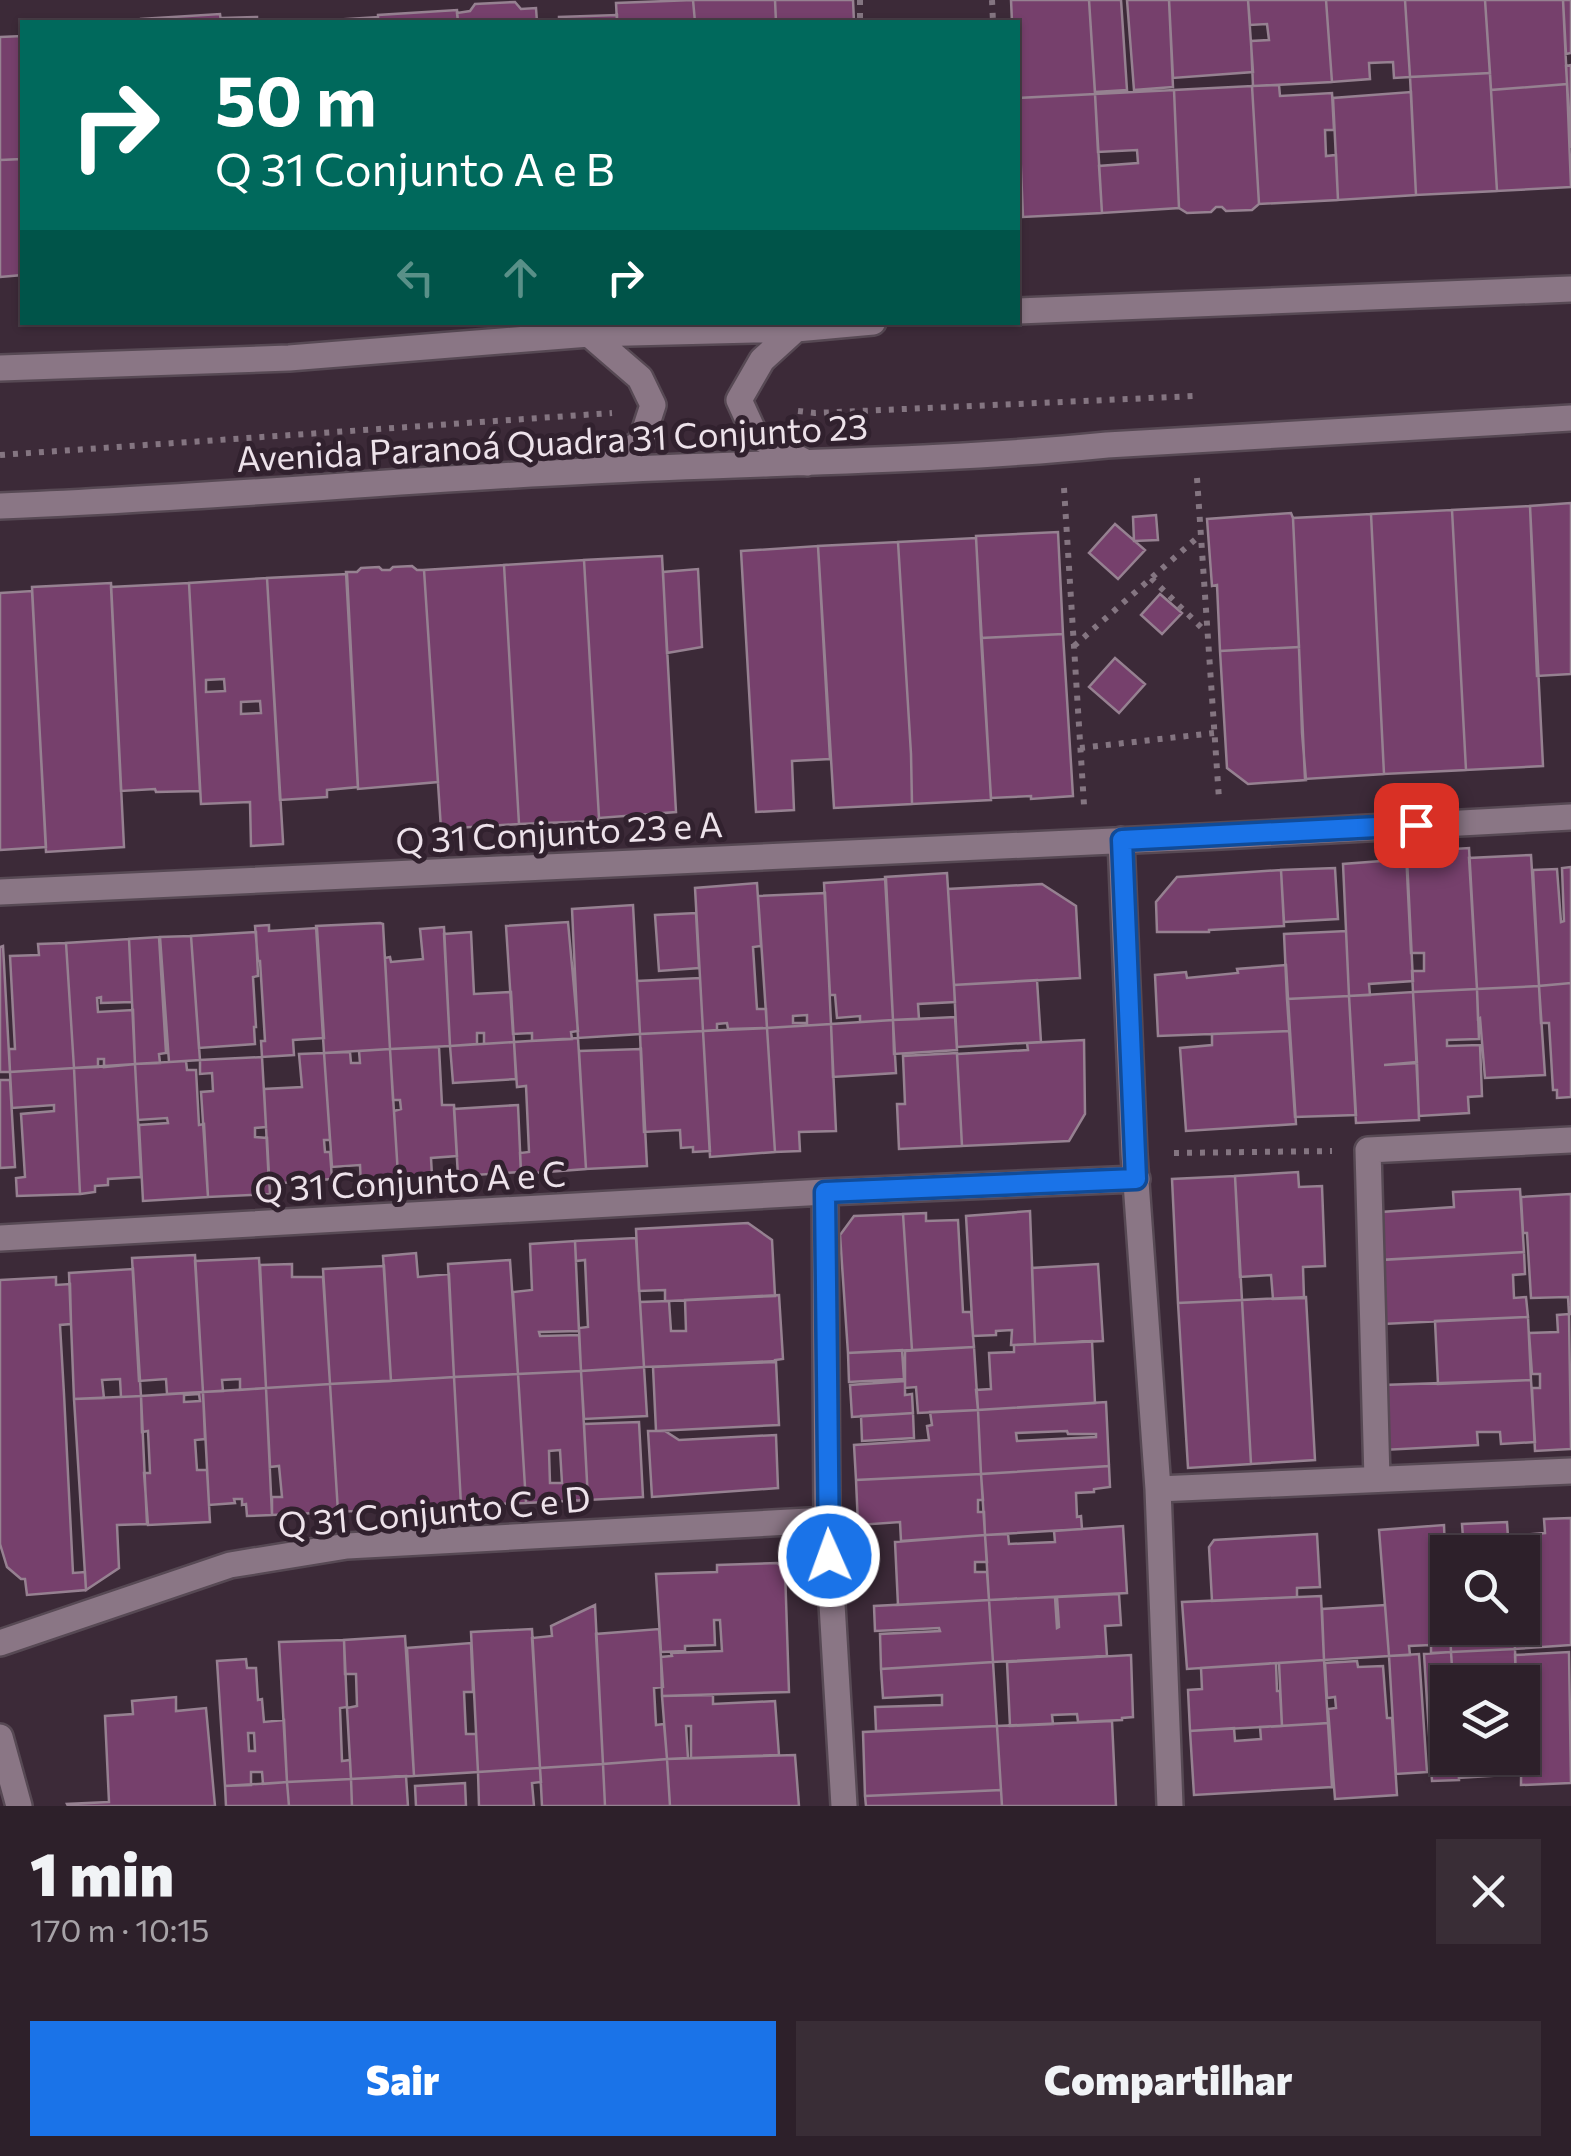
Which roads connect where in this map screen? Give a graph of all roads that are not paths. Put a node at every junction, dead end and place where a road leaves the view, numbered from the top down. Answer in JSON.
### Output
{"nodes":[{"id":1,"x":1571,"y":289,"type":"edge"},
{"id":2,"x":1020,"y":312,"type":"edge"},
{"id":3,"x":840,"y":325,"type":"edge"},
{"id":4,"x":796,"y":329,"type":"junction"},
{"id":5,"x":588,"y":334,"type":"junction"},
{"id":6,"x":0,"y":368,"type":"edge"},
{"id":7,"x":1571,"y":418,"type":"edge"},
{"id":8,"x":807,"y":463,"type":"junction"},
{"id":9,"x":592,"y":470,"type":"junction"},
{"id":10,"x":0,"y":506,"type":"edge"},
{"id":11,"x":1571,"y":817,"type":"edge"},
{"id":12,"x":1122,"y":840,"type":"junction"},
{"id":13,"x":0,"y":892,"type":"edge"},
{"id":14,"x":1571,"y":1140,"type":"edge"},
{"id":15,"x":1135,"y":1166,"type":"junction"},
{"id":16,"x":825,"y":1192,"type":"junction"},
{"id":17,"x":0,"y":1238,"type":"edge"},
{"id":18,"x":1571,"y":1470,"type":"edge"},
{"id":19,"x":1377,"y":1479,"type":"junction"},
{"id":20,"x":1158,"y":1489,"type":"junction"},
{"id":21,"x":827,"y":1520,"type":"junction"},
{"id":22,"x":0,"y":1643,"type":"edge"},
{"id":23,"x":0,"y":1737,"type":"edge"},
{"id":24,"x":19,"y":1806,"type":"edge"},
{"id":25,"x":844,"y":1806,"type":"edge"},
{"id":26,"x":1170,"y":1806,"type":"edge"}],
"edges":[{"from":1,"to":2,"type":"street"},
{"from":3,"to":4,"type":"street"},
{"from":4,"to":5,"type":"street"},
{"from":4,"to":8,"type":"street"},
{"from":5,"to":6,"type":"street"},
{"from":5,"to":9,"type":"street"},
{"from":7,"to":8,"type":"street","name":"Avenida Paranoá Quadra 31 Conjunto 23"},
{"from":8,"to":9,"type":"street","name":"Avenida Paranoá Quadra 31 Conjunto 23"},
{"from":9,"to":10,"type":"street","name":"Avenida Paranoá Quadra 31 Conjunto 23"},
{"from":11,"to":12,"type":"street","name":"Q 31 Conjunto 23 e A"},
{"from":12,"to":13,"type":"street","name":"Q 31 Conjunto 23 e A"},
{"from":12,"to":15,"type":"street"},
{"from":14,"to":19,"type":"street"},
{"from":15,"to":16,"type":"street","name":"Q 31 Conjunto A e C"},
{"from":15,"to":20,"type":"street"},
{"from":16,"to":17,"type":"street","name":"Q 31 Conjunto A e C"},
{"from":16,"to":21,"type":"street"},
{"from":18,"to":19,"type":"street"},
{"from":19,"to":20,"type":"street"},
{"from":20,"to":26,"type":"street"},
{"from":21,"to":22,"type":"street","name":"Q 31 Conjunto C e D"},
{"from":21,"to":25,"type":"street"},
{"from":23,"to":24,"type":"street"}]}
